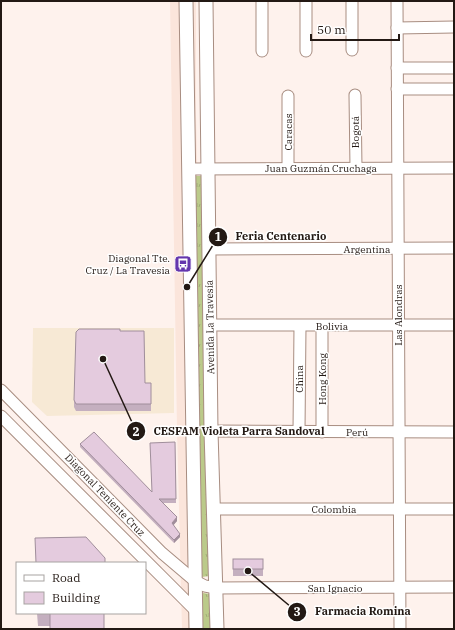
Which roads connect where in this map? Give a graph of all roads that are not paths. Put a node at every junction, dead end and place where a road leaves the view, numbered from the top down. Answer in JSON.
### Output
{"nodes":[{"id":1,"x":186,"y":1,"type":"edge"},
{"id":2,"x":206,"y":1,"type":"edge"},
{"id":3,"x":262,"y":1,"type":"edge"},
{"id":4,"x":306,"y":1,"type":"edge"},
{"id":5,"x":352,"y":1,"type":"edge"},
{"id":6,"x":397,"y":1,"type":"edge"},
{"id":7,"x":397,"y":28,"type":"junction"},
{"id":8,"x":454,"y":28,"type":"edge"},
{"id":9,"x":352,"y":50,"type":"dead end"},
{"id":10,"x":262,"y":51,"type":"dead end"},
{"id":11,"x":306,"y":51,"type":"dead end"},
{"id":12,"x":397,"y":68,"type":"junction"},
{"id":13,"x":454,"y":68,"type":"edge"},
{"id":14,"x":397,"y":89,"type":"junction"},
{"id":15,"x":454,"y":89,"type":"edge"},
{"id":16,"x":288,"y":96,"type":"dead end"},
{"id":17,"x":355,"y":96,"type":"dead end"},
{"id":18,"x":288,"y":168,"type":"junction"},
{"id":19,"x":356,"y":168,"type":"junction"},
{"id":20,"x":398,"y":168,"type":"junction"},
{"id":21,"x":454,"y":168,"type":"edge"},
{"id":22,"x":189,"y":169,"type":"junction"},
{"id":23,"x":208,"y":169,"type":"junction"},
{"id":24,"x":454,"y":248,"type":"edge"},
{"id":25,"x":209,"y":249,"type":"junction"},
{"id":26,"x":398,"y":249,"type":"junction"},
{"id":27,"x":454,"y":325,"type":"edge"},
{"id":28,"x":210,"y":326,"type":"junction"},
{"id":29,"x":300,"y":326,"type":"junction"},
{"id":30,"x":322,"y":326,"type":"junction"},
{"id":31,"x":398,"y":326,"type":"junction"},
{"id":32,"x":1,"y":390,"type":"edge"},
{"id":33,"x":1,"y":416,"type":"edge"},
{"id":34,"x":212,"y":431,"type":"junction"},
{"id":35,"x":299,"y":432,"type":"junction"},
{"id":36,"x":322,"y":432,"type":"junction"},
{"id":37,"x":399,"y":432,"type":"junction"},
{"id":38,"x":454,"y":432,"type":"edge"},
{"id":39,"x":214,"y":509,"type":"junction"},
{"id":40,"x":399,"y":509,"type":"junction"},
{"id":41,"x":454,"y":509,"type":"edge"},
{"id":42,"x":195,"y":581,"type":"junction"},
{"id":43,"x":454,"y":587,"type":"edge"},
{"id":44,"x":216,"y":588,"type":"junction"},
{"id":45,"x":399,"y":588,"type":"junction"},
{"id":46,"x":196,"y":611,"type":"junction"},
{"id":47,"x":196,"y":629,"type":"edge"},
{"id":48,"x":217,"y":629,"type":"edge"},
{"id":49,"x":400,"y":629,"type":"edge"}],
"edges":[{"from":1,"to":22,"type":"street","name":"Avenida La Travesía"},
{"from":2,"to":23,"type":"street","name":"Avenida La Travesía"},
{"from":3,"to":10,"type":"street"},
{"from":4,"to":11,"type":"street"},
{"from":5,"to":9,"type":"street"},
{"from":6,"to":7,"type":"street","name":"Las Alondras"},
{"from":7,"to":8,"type":"street"},
{"from":7,"to":12,"type":"street","name":"Las Alondras"},
{"from":12,"to":13,"type":"street"},
{"from":12,"to":14,"type":"street","name":"Las Alondras"},
{"from":14,"to":15,"type":"street"},
{"from":14,"to":20,"type":"street","name":"Las Alondras"},
{"from":16,"to":18,"type":"street","name":"Caracas"},
{"from":17,"to":19,"type":"street","name":"Bogotá"},
{"from":18,"to":19,"type":"street","name":"Juan Guzmán Cruchaga"},
{"from":18,"to":23,"type":"street","name":"Juan Guzmán Cruchaga"},
{"from":19,"to":20,"type":"street","name":"Juan Guzmán Cruchaga"},
{"from":20,"to":21,"type":"street","name":"Juan Guzmán Cruchaga"},
{"from":20,"to":26,"type":"street","name":"Las Alondras"},
{"from":22,"to":23,"type":"street","name":"Juan Guzmán Cruchaga"},
{"from":22,"to":42,"type":"street","name":"Avenida La Travesía"},
{"from":23,"to":25,"type":"street","name":"Avenida La Travesía"},
{"from":24,"to":26,"type":"street","name":"Argentina"},
{"from":25,"to":26,"type":"street","name":"Argentina"},
{"from":25,"to":28,"type":"street","name":"Avenida La Travesía"},
{"from":26,"to":31,"type":"street","name":"Las Alondras"},
{"from":27,"to":31,"type":"street","name":"Bolivia"},
{"from":28,"to":29,"type":"street","name":"Bolivia"},
{"from":28,"to":34,"type":"street","name":"Avenida La Travesía"},
{"from":29,"to":30,"type":"street","name":"Bolivia"},
{"from":29,"to":35,"type":"street","name":"China"},
{"from":30,"to":31,"type":"street","name":"Bolivia"},
{"from":30,"to":36,"type":"street","name":"Hong Kong"},
{"from":31,"to":37,"type":"street","name":"Las Alondras"},
{"from":32,"to":42,"type":"street","name":"Diagonal Teniente Cruz"},
{"from":33,"to":46,"type":"street","name":"Diagonal Teniente Cruz"},
{"from":34,"to":35,"type":"street","name":"Perú"},
{"from":34,"to":39,"type":"street","name":"Avenida La Travesía"},
{"from":35,"to":36,"type":"street","name":"Perú"},
{"from":36,"to":37,"type":"street","name":"Perú"},
{"from":37,"to":38,"type":"street","name":"Perú"},
{"from":37,"to":40,"type":"street","name":"Las Alondras"},
{"from":39,"to":40,"type":"street","name":"Colombia"},
{"from":39,"to":44,"type":"street","name":"Avenida La Travesía"},
{"from":40,"to":41,"type":"street","name":"Colombia"},
{"from":40,"to":45,"type":"street","name":"Las Alondras"},
{"from":42,"to":44,"type":"street","name":"Diagonal Teniente Cruz"},
{"from":42,"to":46,"type":"street","name":"Avenida La Travesía"},
{"from":43,"to":45,"type":"street","name":"San Ignacio"},
{"from":44,"to":45,"type":"street","name":"San Ignacio"},
{"from":44,"to":48,"type":"street","name":"Avenida La Travesía"},
{"from":45,"to":49,"type":"street","name":"Las Alondras"},
{"from":46,"to":47,"type":"street","name":"Avenida La Travesía"}]}
